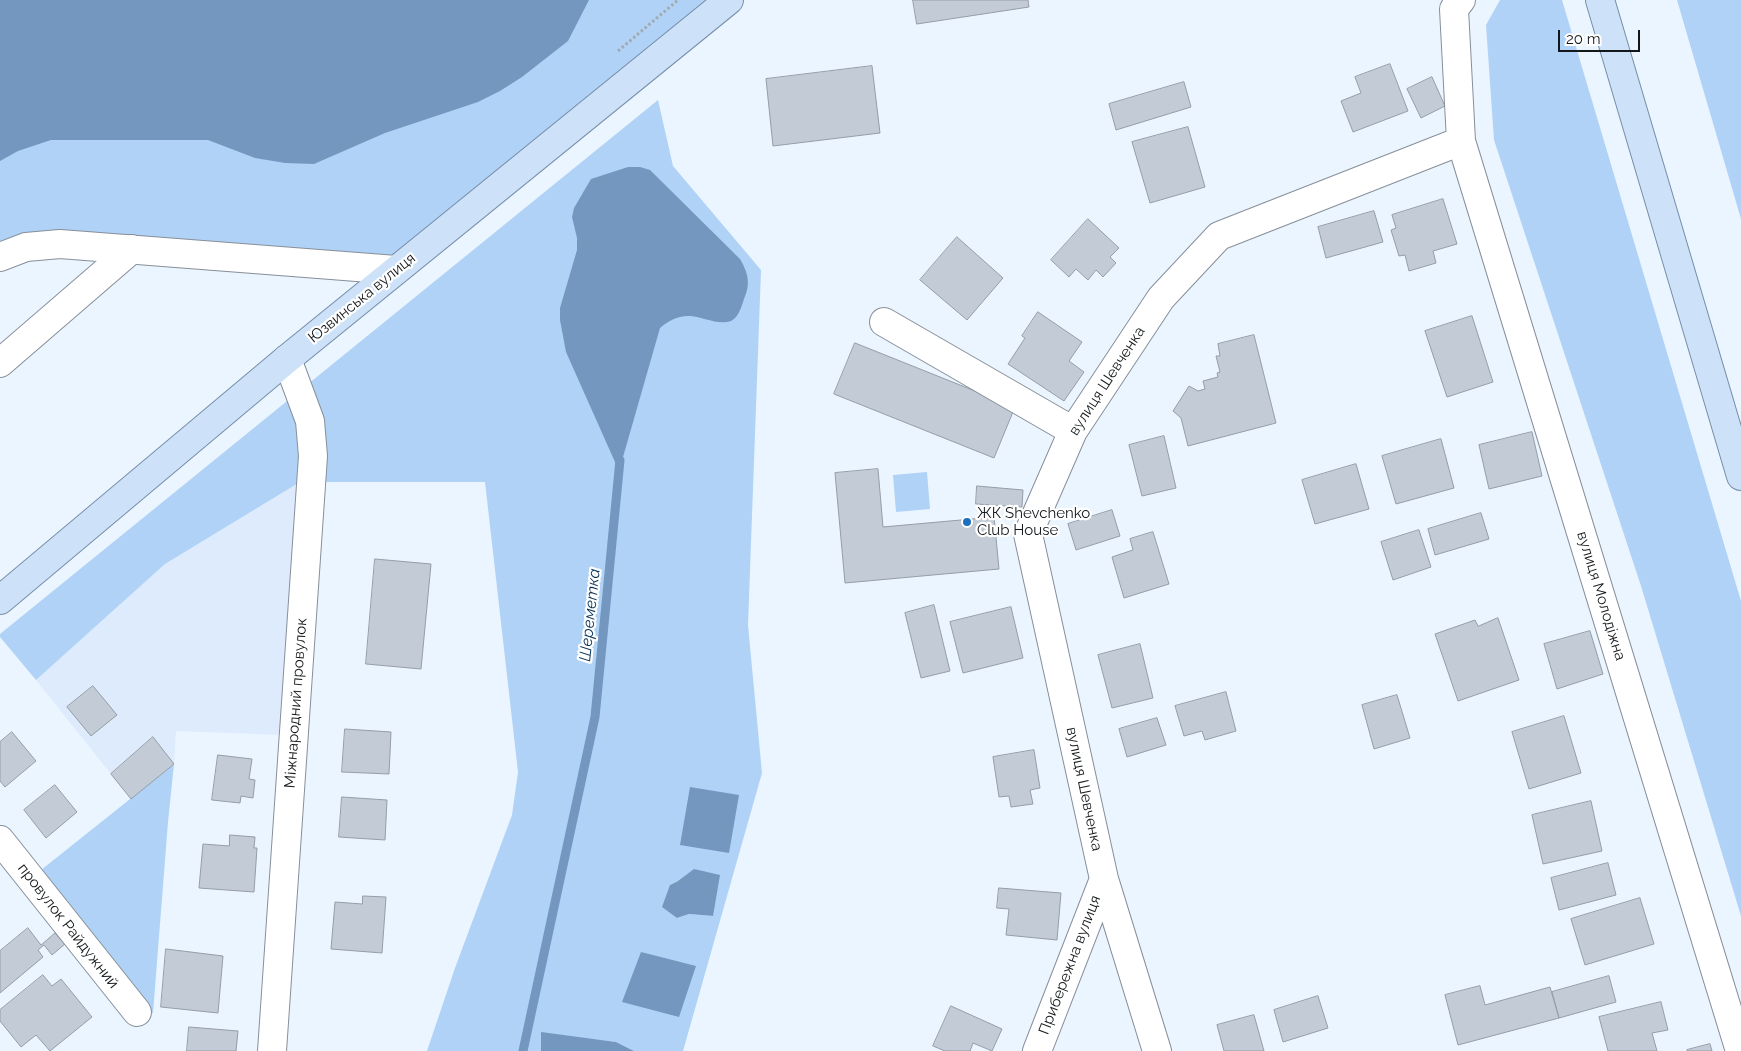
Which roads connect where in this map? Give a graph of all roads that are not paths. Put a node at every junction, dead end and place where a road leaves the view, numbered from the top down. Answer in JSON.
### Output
{"nodes":[{"id":1,"x":729,"y":0,"type":"edge"},
{"id":2,"x":1461,"y":0,"type":"edge"},
{"id":3,"x":1600,"y":0,"type":"edge"},
{"id":4,"x":1461,"y":141,"type":"junction"},
{"id":5,"x":132,"y":249,"type":"junction"},
{"id":6,"x":0,"y":257,"type":"edge"},
{"id":7,"x":396,"y":270,"type":"junction"},
{"id":8,"x":884,"y":322,"type":"dead end"},
{"id":9,"x":286,"y":359,"type":"junction"},
{"id":10,"x":0,"y":363,"type":"edge"},
{"id":11,"x":1073,"y":431,"type":"junction"},
{"id":12,"x":1741,"y":476,"type":"edge"},
{"id":13,"x":0,"y":600,"type":"edge"},
{"id":14,"x":0,"y":840,"type":"edge"},
{"id":15,"x":1104,"y":879,"type":"junction"},
{"id":16,"x":137,"y":1012,"type":"dead end"},
{"id":17,"x":272,"y":1051,"type":"edge"},
{"id":18,"x":1036,"y":1051,"type":"edge"},
{"id":19,"x":1157,"y":1051,"type":"edge"},
{"id":20,"x":1740,"y":1051,"type":"edge"}],
"edges":[{"from":1,"to":7,"type":"main road","name":"Юзвинська вулиця"},
{"from":2,"to":4,"type":"street"},
{"from":3,"to":12,"type":"main road"},
{"from":4,"to":11,"type":"street","name":"вулиця Шевченка"},
{"from":4,"to":20,"type":"street","name":"вулиця Молодіжна"},
{"from":5,"to":6,"type":"street"},
{"from":5,"to":7,"type":"street"},
{"from":5,"to":10,"type":"street"},
{"from":7,"to":9,"type":"main road","name":"Юзвинська вулиця"},
{"from":8,"to":11,"type":"street"},
{"from":9,"to":13,"type":"main road","name":"Юзвинська вулиця"},
{"from":9,"to":17,"type":"street","name":"Міжнародний провулок"},
{"from":11,"to":15,"type":"street","name":"вулиця Шевченка"},
{"from":14,"to":16,"type":"street","name":"провулок Райдужний"},
{"from":15,"to":18,"type":"street","name":"Прибережна вулиця"},
{"from":15,"to":19,"type":"street","name":"вулиця Шевченка"}]}
